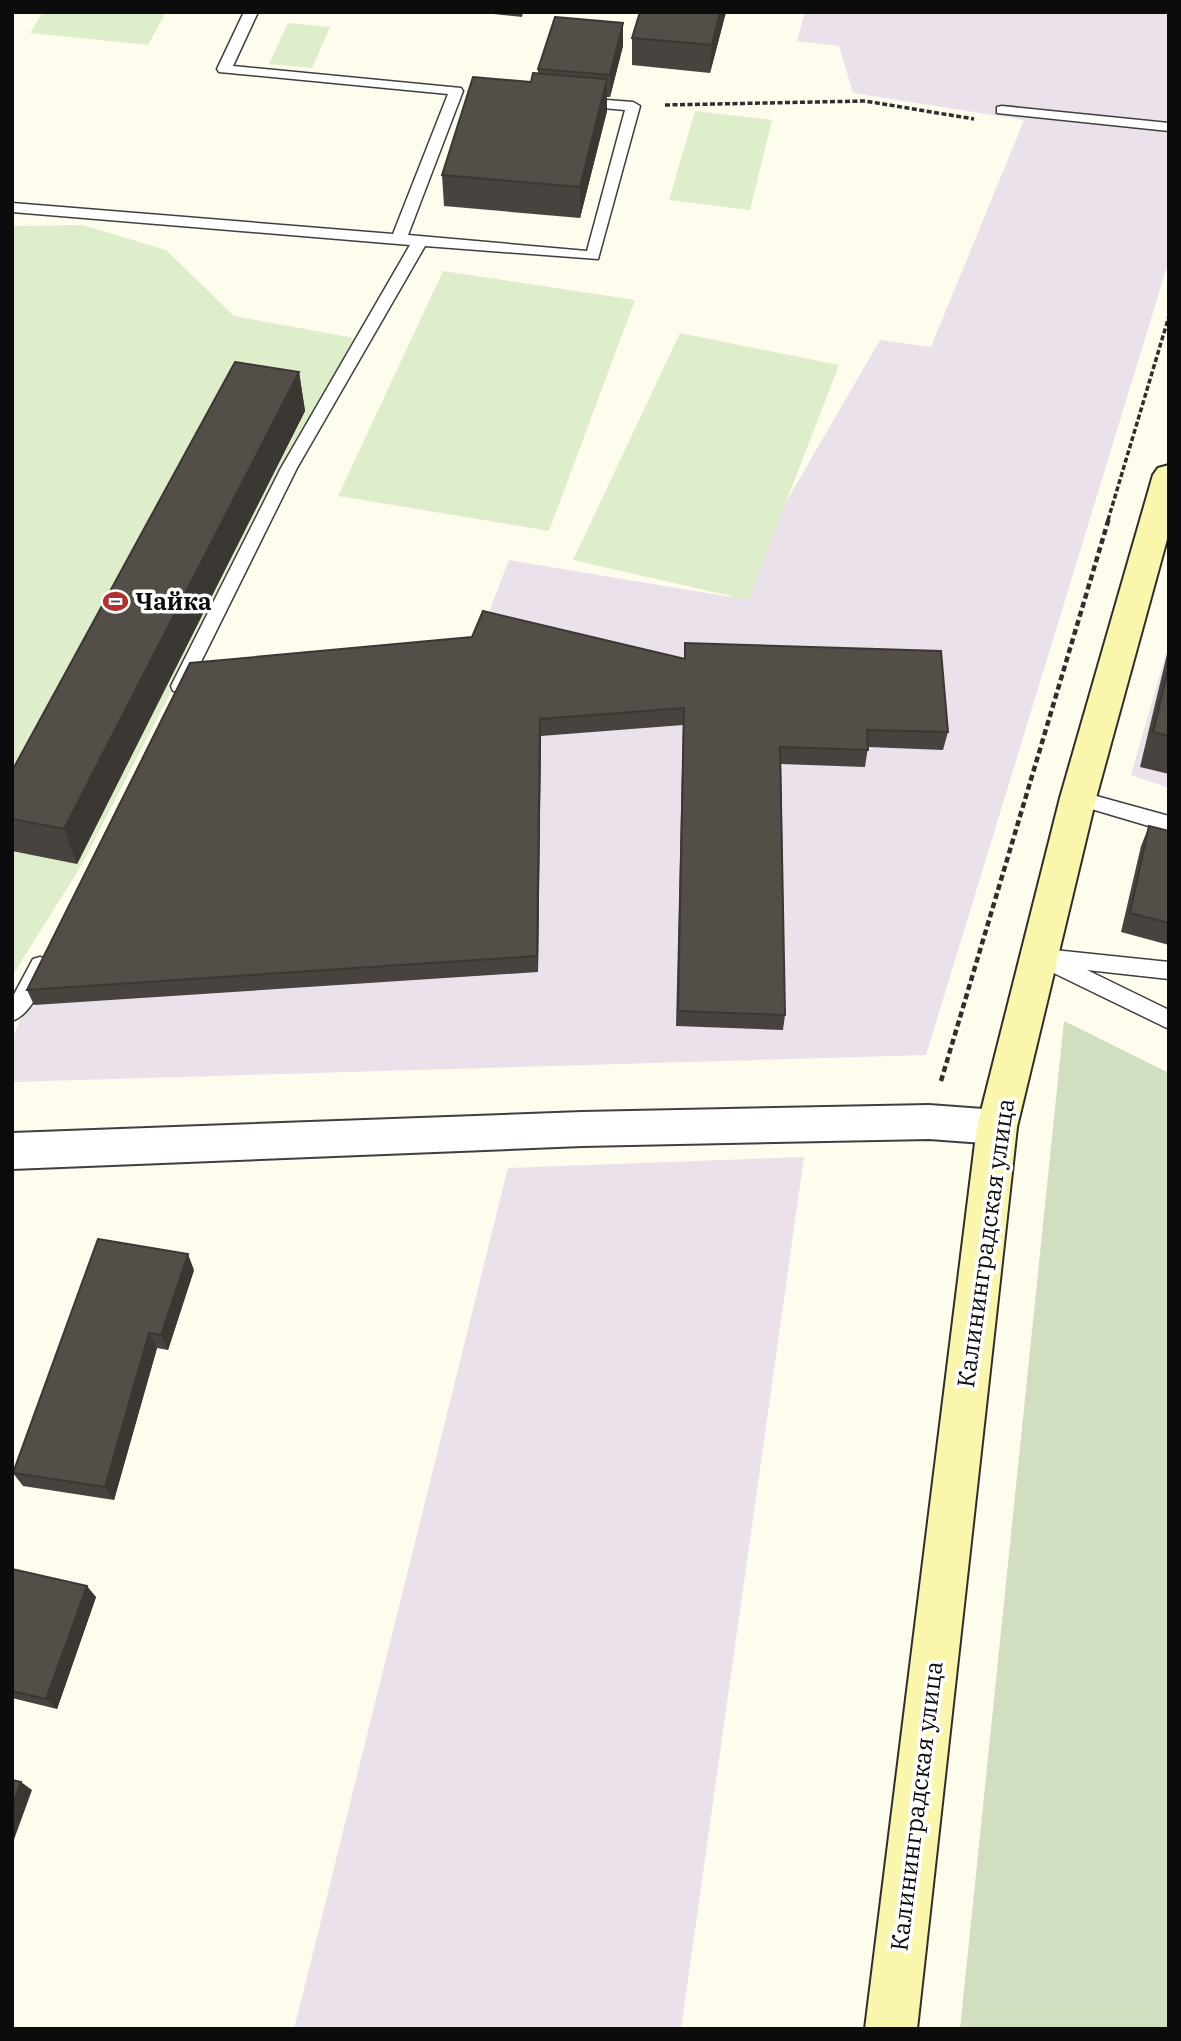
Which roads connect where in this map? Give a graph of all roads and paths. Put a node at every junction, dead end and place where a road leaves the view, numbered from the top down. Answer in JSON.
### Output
{"nodes":[{"id":1,"x":251,"y":12,"type":"edge"},
{"id":2,"x":565,"y":100,"type":"edge"},
{"id":3,"x":633,"y":106,"type":"junction"},
{"id":4,"x":1002,"y":110,"type":"joint"},
{"id":5,"x":1169,"y":127,"type":"edge"},
{"id":6,"x":12,"y":207,"type":"edge"},
{"id":7,"x":399,"y":239,"type":"junction"},
{"id":8,"x":420,"y":241,"type":"junction"},
{"id":9,"x":1169,"y":316,"type":"edge"},
{"id":10,"x":1169,"y":475,"type":"edge"},
{"id":11,"x":171,"y":704,"type":"edge"},
{"id":12,"x":1078,"y":798,"type":"junction"},
{"id":13,"x":1169,"y":824,"type":"edge"},
{"id":14,"x":47,"y":951,"type":"edge"},
{"id":15,"x":1038,"y":956,"type":"junction"},
{"id":16,"x":1169,"y":971,"type":"edge"},
{"id":17,"x":12,"y":1012,"type":"edge"},
{"id":18,"x":1169,"y":1020,"type":"edge"},
{"id":19,"x":929,"y":1122,"type":"junction"},
{"id":20,"x":997,"y":1127,"type":"junction"},
{"id":21,"x":12,"y":1151,"type":"edge"},
{"id":22,"x":891,"y":2029,"type":"edge"}],
"edges":[{"from":1,"to":7,"type":"lane"},
{"from":2,"to":3,"type":"lane"},
{"from":3,"to":4,"type":"path"},
{"from":3,"to":8,"type":"lane"},
{"from":4,"to":5,"type":"lane"},
{"from":6,"to":7,"type":"lane"},
{"from":7,"to":8,"type":"lane"},
{"from":8,"to":11,"type":"lane"},
{"from":9,"to":19,"type":"path"},
{"from":10,"to":12,"type":"street","name":"Калининградская улица"},
{"from":12,"to":13,"type":"lane"},
{"from":12,"to":15,"type":"street","name":"Калининградская улица"},
{"from":14,"to":17,"type":"lane"},
{"from":15,"to":16,"type":"lane"},
{"from":15,"to":18,"type":"lane"},
{"from":15,"to":20,"type":"street","name":"Калининградская улица"},
{"from":19,"to":20,"type":"street"},
{"from":19,"to":21,"type":"street"},
{"from":20,"to":22,"type":"street","name":"Калининградская улица"}]}
